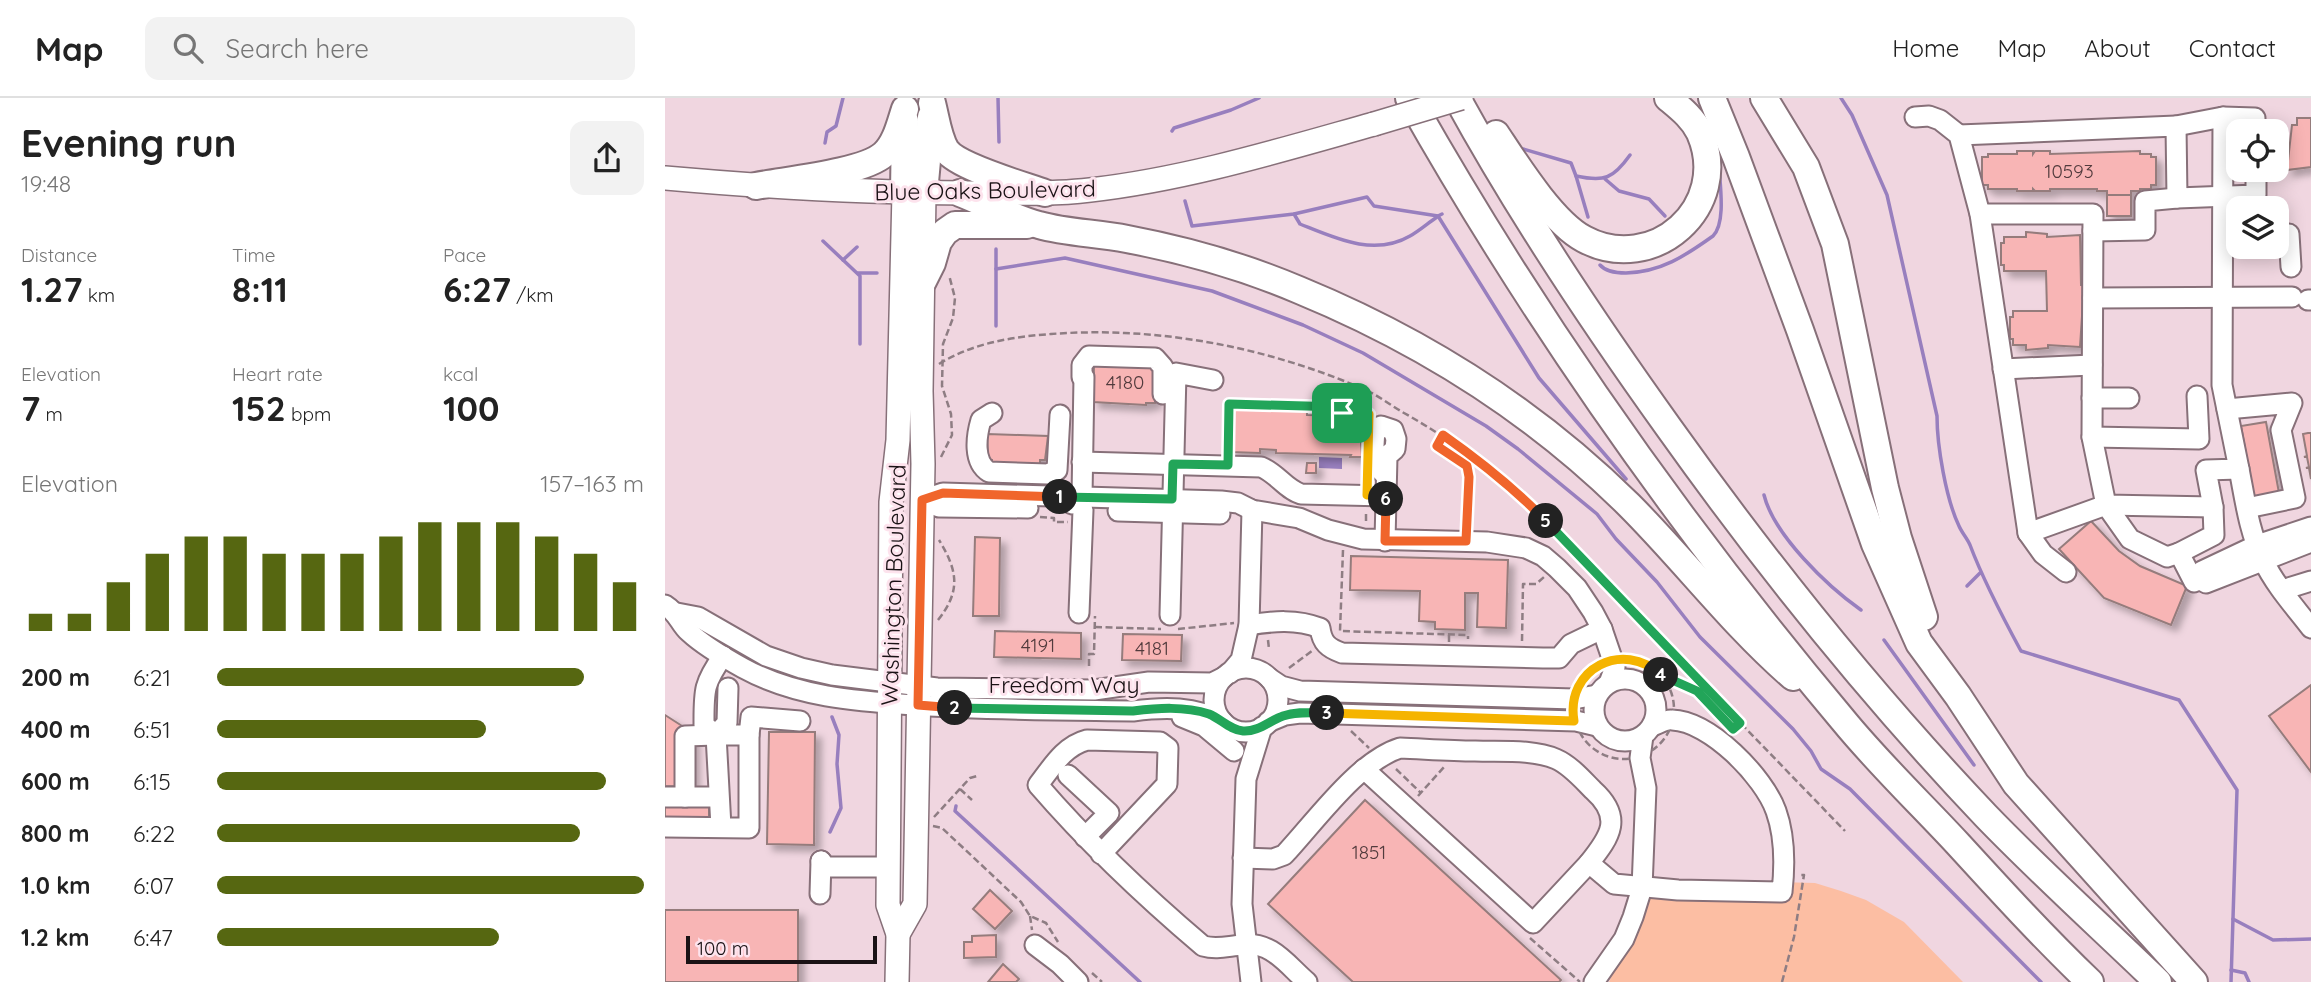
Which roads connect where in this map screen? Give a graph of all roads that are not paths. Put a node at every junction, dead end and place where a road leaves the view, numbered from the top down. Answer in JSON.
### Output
{"nodes":[{"id":1,"x":1409,"y":98,"type":"edge"},
{"id":2,"x":1459,"y":98,"type":"edge"},
{"id":3,"x":1471,"y":98,"type":"edge"},
{"id":4,"x":1668,"y":98,"type":"edge"},
{"id":5,"x":1689,"y":98,"type":"edge"},
{"id":6,"x":1712,"y":98,"type":"edge"},
{"id":7,"x":1764,"y":98,"type":"edge"},
{"id":8,"x":933,"y":101,"type":"edge"},
{"id":9,"x":905,"y":103,"type":"edge"},
{"id":10,"x":1915,"y":117,"type":"dead end"},
{"id":11,"x":2223,"y":117,"type":"junction"},
{"id":12,"x":2255,"y":119,"type":"edge"},
{"id":13,"x":2176,"y":126,"type":"junction"},
{"id":14,"x":1700,"y":132,"type":"junction"},
{"id":15,"x":1959,"y":135,"type":"junction"},
{"id":16,"x":665,"y":178,"type":"edge"},
{"id":17,"x":2256,"y":182,"type":"edge"},
{"id":18,"x":756,"y":186,"type":"junction"},
{"id":19,"x":914,"y":193,"type":"junction"},
{"id":20,"x":960,"y":193,"type":"junction"},
{"id":21,"x":1045,"y":193,"type":"junction"},
{"id":22,"x":2222,"y":195,"type":"junction"},
{"id":23,"x":2177,"y":198,"type":"junction"},
{"id":24,"x":1980,"y":214,"type":"junction"},
{"id":25,"x":1039,"y":225,"type":"junction"},
{"id":26,"x":2093,"y":232,"type":"junction"},
{"id":27,"x":2289,"y":234,"type":"dead end"},
{"id":28,"x":2291,"y":267,"type":"dead end"},
{"id":29,"x":934,"y":274,"type":"junction"},
{"id":30,"x":2222,"y":297,"type":"junction"},
{"id":31,"x":2092,"y":298,"type":"junction"},
{"id":32,"x":2304,"y":299,"type":"edge"},
{"id":33,"x":2092,"y":365,"type":"junction"},
{"id":34,"x":2003,"y":369,"type":"junction"},
{"id":35,"x":1213,"y":380,"type":"dead end"},
{"id":36,"x":2197,"y":396,"type":"dead end"},
{"id":37,"x":2092,"y":398,"type":"junction"},
{"id":38,"x":2129,"y":398,"type":"dead end"},
{"id":39,"x":2227,"y":410,"type":"junction"},
{"id":40,"x":992,"y":413,"type":"dead end"},
{"id":41,"x":1060,"y":415,"type":"dead end"},
{"id":42,"x":1163,"y":426,"type":"dead end"},
{"id":43,"x":2092,"y":437,"type":"junction"},
{"id":44,"x":1082,"y":462,"type":"junction"},
{"id":45,"x":1173,"y":464,"type":"junction"},
{"id":46,"x":2239,"y":469,"type":"junction"},
{"id":47,"x":1386,"y":476,"type":"dead end"},
{"id":48,"x":1376,"y":496,"type":"junction"},
{"id":49,"x":922,"y":500,"type":"junction"},
{"id":50,"x":1082,"y":504,"type":"junction"},
{"id":51,"x":2106,"y":505,"type":"junction"},
{"id":52,"x":1172,"y":506,"type":"junction"},
{"id":53,"x":2213,"y":508,"type":"junction"},
{"id":54,"x":2247,"y":508,"type":"junction"},
{"id":55,"x":1252,"y":510,"type":"junction"},
{"id":56,"x":2311,"y":527,"type":"edge"},
{"id":57,"x":2028,"y":533,"type":"junction"},
{"id":58,"x":1385,"y":541,"type":"junction"},
{"id":59,"x":2311,"y":542,"type":"edge"},
{"id":60,"x":2260,"y":552,"type":"junction"},
{"id":61,"x":2179,"y":553,"type":"junction"},
{"id":62,"x":2066,"y":572,"type":"dead end"},
{"id":63,"x":2311,"y":581,"type":"edge"},
{"id":64,"x":2282,"y":590,"type":"junction"},
{"id":65,"x":671,"y":609,"type":"edge"},
{"id":66,"x":1087,"y":613,"type":"road end"},
{"id":67,"x":1170,"y":615,"type":"dead end"},
{"id":68,"x":1249,"y":625,"type":"junction"},
{"id":69,"x":2311,"y":628,"type":"edge"},
{"id":70,"x":1595,"y":632,"type":"junction"},
{"id":71,"x":723,"y":656,"type":"junction"},
{"id":72,"x":1607,"y":674,"type":"junction"},
{"id":73,"x":1227,"y":675,"type":"junction"},
{"id":74,"x":1265,"y":675,"type":"junction"},
{"id":75,"x":735,"y":681,"type":"junction"},
{"id":76,"x":889,"y":692,"type":"junction"},
{"id":77,"x":919,"y":695,"type":"junction"},
{"id":78,"x":1958,"y":696,"type":"junction"},
{"id":79,"x":1655,"y":703,"type":"junction"},
{"id":80,"x":1133,"y":711,"type":"junction"},
{"id":81,"x":1479,"y":717,"type":"junction"},
{"id":82,"x":1672,"y":720,"type":"junction"},
{"id":83,"x":800,"y":721,"type":"dead end"},
{"id":84,"x":1844,"y":722,"type":"junction"},
{"id":85,"x":1227,"y":725,"type":"junction"},
{"id":86,"x":1265,"y":725,"type":"junction"},
{"id":87,"x":1597,"y":726,"type":"junction"},
{"id":88,"x":716,"y":735,"type":"junction"},
{"id":89,"x":749,"y":735,"type":"junction"},
{"id":90,"x":1640,"y":735,"type":"junction"},
{"id":91,"x":1234,"y":751,"type":"junction"},
{"id":92,"x":1479,"y":751,"type":"junction"},
{"id":93,"x":1372,"y":763,"type":"junction"},
{"id":94,"x":1068,"y":775,"type":"dead end"},
{"id":95,"x":1246,"y":779,"type":"junction"},
{"id":96,"x":675,"y":797,"type":"edge"},
{"id":97,"x":718,"y":797,"type":"junction"},
{"id":98,"x":1109,"y":813,"type":"junction"},
{"id":99,"x":665,"y":827,"type":"edge"},
{"id":100,"x":721,"y":827,"type":"junction"},
{"id":101,"x":1128,"y":827,"type":"junction"},
{"id":102,"x":1085,"y":837,"type":"junction"},
{"id":103,"x":1101,"y":854,"type":"junction"},
{"id":104,"x":1243,"y":858,"type":"junction"},
{"id":105,"x":888,"y":861,"type":"junction"},
{"id":106,"x":1588,"y":863,"type":"junction"},
{"id":107,"x":1641,"y":888,"type":"junction"},
{"id":108,"x":820,"y":894,"type":"dead end"},
{"id":109,"x":898,"y":934,"type":"junction"},
{"id":110,"x":1246,"y":944,"type":"junction"},
{"id":111,"x":1035,"y":945,"type":"dead end"},
{"id":112,"x":1081,"y":974,"type":"edge"},
{"id":113,"x":897,"y":982,"type":"edge"},
{"id":114,"x":1251,"y":982,"type":"edge"},
{"id":115,"x":1307,"y":982,"type":"edge"},
{"id":116,"x":1594,"y":982,"type":"edge"},
{"id":117,"x":2090,"y":982,"type":"edge"},
{"id":118,"x":2158,"y":982,"type":"edge"},
{"id":119,"x":2194,"y":982,"type":"edge"}],
"edges":[{"from":1,"to":84,"type":"highway"},
{"from":2,"to":21,"type":"main road","name":"Blue Oaks Boulevard","bridge":true},
{"from":2,"to":118,"type":"highway"},
{"from":3,"to":14,"type":"highway"},
{"from":4,"to":14,"type":"highway"},
{"from":5,"to":14,"type":"highway"},
{"from":6,"to":78,"type":"highway"},
{"from":7,"to":78,"type":"highway"},
{"from":8,"to":19,"type":"highway"},
{"from":8,"to":21,"type":"highway"},
{"from":9,"to":18,"type":"highway"},
{"from":9,"to":19,"type":"highway"},
{"from":10,"to":15,"type":"street"},
{"from":11,"to":12,"type":"street"},
{"from":11,"to":13,"type":"street"},
{"from":11,"to":22,"type":"street"},
{"from":13,"to":15,"type":"street"},
{"from":13,"to":23,"type":"street"},
{"from":15,"to":24,"type":"street"},
{"from":16,"to":18,"type":"main road","name":"Blue Oaks Boulevard"},
{"from":17,"to":22,"type":"street"},
{"from":18,"to":19,"type":"main road","name":"Blue Oaks Boulevard"},
{"from":19,"to":20,"type":"main road","name":"Blue Oaks Boulevard"},
{"from":19,"to":29,"type":"main road","name":"Washington Boulevard"},
{"from":19,"to":76,"type":"main road","name":"Washington Boulevard"},
{"from":20,"to":21,"type":"main road","name":"Blue Oaks Boulevard"},
{"from":20,"to":25,"type":"highway"},
{"from":22,"to":23,"type":"street"},
{"from":22,"to":30,"type":"street"},
{"from":23,"to":26,"type":"street"},
{"from":24,"to":26,"type":"street"},
{"from":24,"to":34,"type":"street"},
{"from":25,"to":29,"type":"highway"},
{"from":25,"to":84,"type":"highway"},
{"from":26,"to":31,"type":"street"},
{"from":27,"to":28,"type":"street"},
{"from":29,"to":49,"type":"main road","name":"Washington Boulevard"},
{"from":30,"to":31,"type":"street"},
{"from":30,"to":32,"type":"street"},
{"from":30,"to":39,"type":"street"},
{"from":31,"to":33,"type":"street"},
{"from":33,"to":34,"type":"street"},
{"from":33,"to":37,"type":"street"},
{"from":34,"to":57,"type":"street"},
{"from":35,"to":45,"type":"street"},
{"from":36,"to":43,"type":"street"},
{"from":37,"to":38,"type":"street"},
{"from":37,"to":43,"type":"street"},
{"from":39,"to":46,"type":"street"},
{"from":39,"to":54,"type":"street"},
{"from":40,"to":41,"type":"street"},
{"from":42,"to":44,"type":"street"},
{"from":43,"to":51,"type":"street"},
{"from":44,"to":45,"type":"street"},
{"from":44,"to":50,"type":"street"},
{"from":45,"to":48,"type":"street"},
{"from":45,"to":52,"type":"street"},
{"from":46,"to":53,"type":"street"},
{"from":46,"to":54,"type":"street"},
{"from":47,"to":48,"type":"street"},
{"from":48,"to":58,"type":"street"},
{"from":49,"to":50,"type":"street"},
{"from":49,"to":50,"type":"street"},
{"from":49,"to":77,"type":"main road","name":"Washington Boulevard"},
{"from":50,"to":52,"type":"street"},
{"from":50,"to":66,"type":"street"},
{"from":51,"to":53,"type":"street"},
{"from":51,"to":57,"type":"street"},
{"from":51,"to":61,"type":"street"},
{"from":52,"to":55,"type":"street"},
{"from":52,"to":67,"type":"street"},
{"from":53,"to":61,"type":"street"},
{"from":54,"to":60,"type":"street"},
{"from":55,"to":58,"type":"street"},
{"from":55,"to":68,"type":"street"},
{"from":56,"to":60,"type":"street"},
{"from":57,"to":62,"type":"street"},
{"from":58,"to":70,"type":"street"},
{"from":59,"to":60,"type":"street"},
{"from":60,"to":61,"type":"street"},
{"from":60,"to":64,"type":"street"},
{"from":63,"to":64,"type":"street"},
{"from":64,"to":69,"type":"street"},
{"from":65,"to":71,"type":"street","name":"Freedom Way"},
{"from":65,"to":76,"type":"street","name":"Freedom Way"},
{"from":68,"to":70,"type":"street"},
{"from":68,"to":73,"type":"street"},
{"from":68,"to":74,"type":"street"},
{"from":70,"to":72,"type":"street"},
{"from":71,"to":75,"type":"street","name":"Freedom Way"},
{"from":71,"to":88,"type":"street"},
{"from":72,"to":74,"type":"street"},
{"from":72,"to":79,"type":"street"},
{"from":72,"to":87,"type":"street"},
{"from":73,"to":74,"type":"street"},
{"from":73,"to":77,"type":"street","name":"Freedom Way"},
{"from":73,"to":85,"type":"street"},
{"from":74,"to":86,"type":"street"},
{"from":75,"to":76,"type":"street","name":"Freedom Way"},
{"from":75,"to":88,"type":"street"},
{"from":76,"to":77,"type":"street","name":"Freedom Way"},
{"from":76,"to":105,"type":"main road","name":"Washington Boulevard"},
{"from":77,"to":80,"type":"street","name":"Freedom Way"},
{"from":77,"to":109,"type":"main road","name":"Washington Boulevard"},
{"from":78,"to":119,"type":"highway"},
{"from":79,"to":82,"type":"street"},
{"from":79,"to":90,"type":"street"},
{"from":80,"to":85,"type":"street","name":"Freedom Way"},
{"from":80,"to":91,"type":"street"},
{"from":81,"to":86,"type":"street"},
{"from":81,"to":87,"type":"street"},
{"from":81,"to":92,"type":"street"},
{"from":82,"to":90,"type":"street"},
{"from":82,"to":107,"type":"street"},
{"from":83,"to":89,"type":"street"},
{"from":84,"to":117,"type":"highway"},
{"from":85,"to":86,"type":"street"},
{"from":85,"to":91,"type":"street"},
{"from":86,"to":95,"type":"street"},
{"from":87,"to":90,"type":"street"},
{"from":88,"to":89,"type":"street"},
{"from":88,"to":96,"type":"street"},
{"from":88,"to":97,"type":"street"},
{"from":89,"to":100,"type":"street"},
{"from":90,"to":107,"type":"street"},
{"from":91,"to":95,"type":"street"},
{"from":92,"to":93,"type":"street"},
{"from":92,"to":106,"type":"street"},
{"from":93,"to":104,"type":"street"},
{"from":93,"to":106,"type":"street"},
{"from":94,"to":98,"type":"street"},
{"from":95,"to":104,"type":"street"},
{"from":96,"to":97,"type":"street"},
{"from":97,"to":100,"type":"street"},
{"from":98,"to":101,"type":"street"},
{"from":98,"to":102,"type":"street"},
{"from":99,"to":100,"type":"street"},
{"from":101,"to":102,"type":"street"},
{"from":101,"to":103,"type":"street"},
{"from":102,"to":103,"type":"street"},
{"from":103,"to":110,"type":"street"},
{"from":104,"to":110,"type":"street"},
{"from":105,"to":108,"type":"street"},
{"from":105,"to":109,"type":"main road","name":"Washington Boulevard"},
{"from":106,"to":107,"type":"street"},
{"from":107,"to":116,"type":"street"},
{"from":109,"to":113,"type":"main road","name":"Washington Boulevard"},
{"from":110,"to":114,"type":"street"},
{"from":110,"to":115,"type":"street"},
{"from":111,"to":112,"type":"street"}]}
